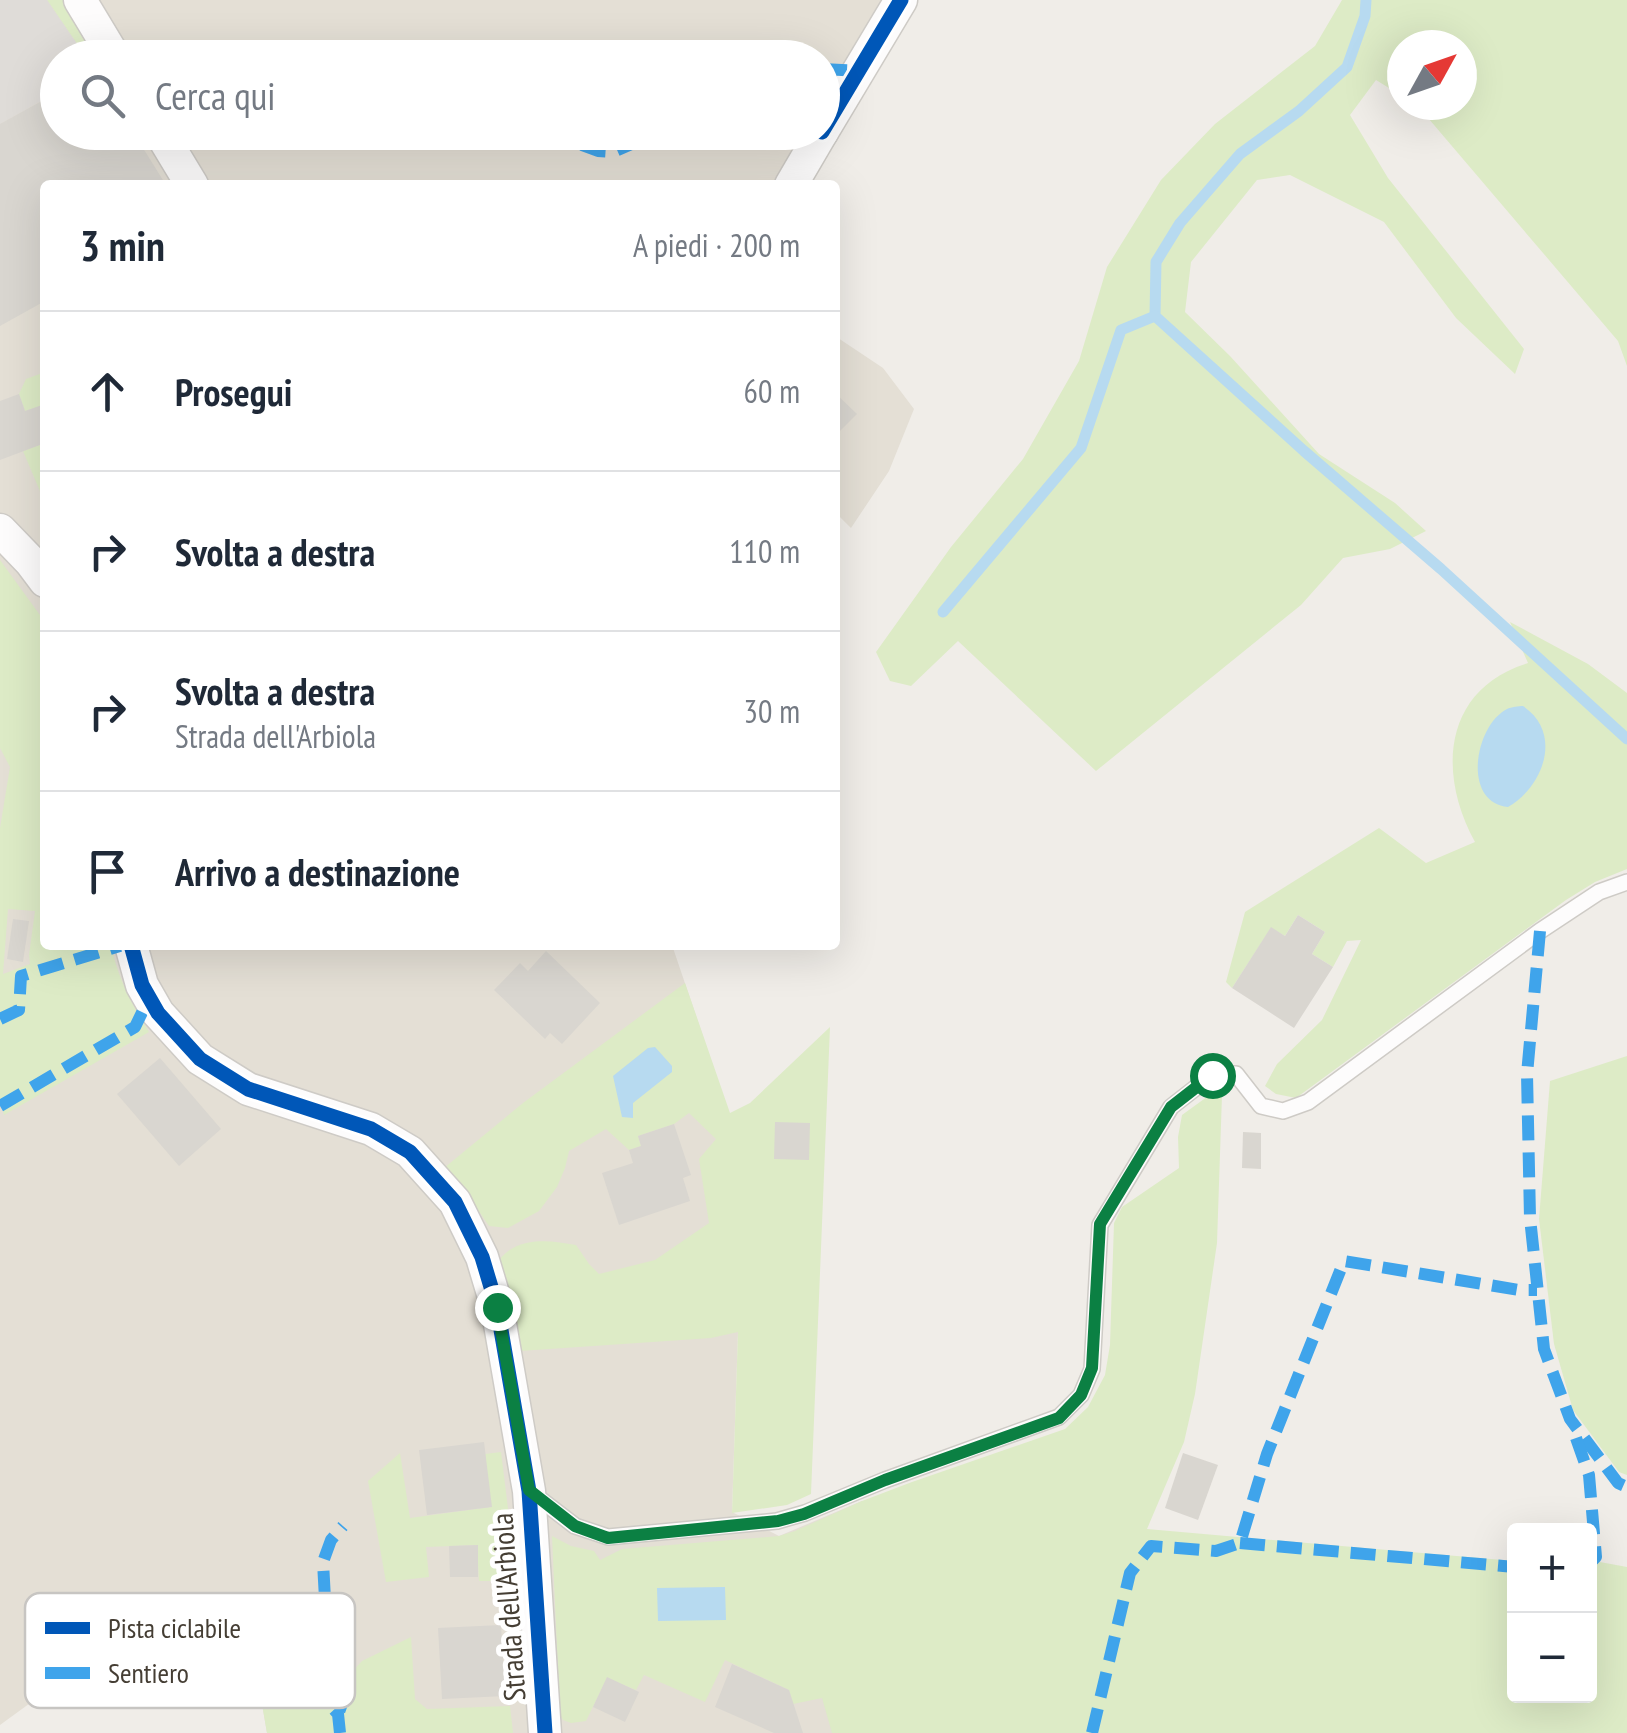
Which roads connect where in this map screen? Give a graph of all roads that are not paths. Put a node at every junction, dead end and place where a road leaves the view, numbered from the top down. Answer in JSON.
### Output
{"nodes":[{"id":1,"x":80,"y":0,"type":"edge"},
{"id":2,"x":901,"y":0,"type":"edge"},
{"id":3,"x":104,"y":40,"type":"edge"},
{"id":4,"x":840,"y":102,"type":"edge"},
{"id":5,"x":171,"y":150,"type":"edge"},
{"id":6,"x":811,"y":150,"type":"edge"},
{"id":7,"x":189,"y":180,"type":"edge"},
{"id":8,"x":794,"y":180,"type":"edge"},
{"id":9,"x":0,"y":530,"type":"edge"},
{"id":10,"x":40,"y":575,"type":"edge"},
{"id":11,"x":1627,"y":882,"type":"edge"},
{"id":12,"x":132,"y":950,"type":"edge"},
{"id":13,"x":529,"y":1490,"type":"junction"},
{"id":14,"x":546,"y":1733,"type":"edge"}],
"edges":[{"from":1,"to":3,"type":"street"},
{"from":2,"to":4,"type":"street"},
{"from":5,"to":7,"type":"street"},
{"from":6,"to":8,"type":"street"},
{"from":9,"to":10,"type":"street"},
{"from":11,"to":13,"type":"lane"},
{"from":12,"to":13,"type":"street","name":"Strada dell'Arbiola"},
{"from":13,"to":14,"type":"street","name":"Strada dell'Arbiola"}]}
